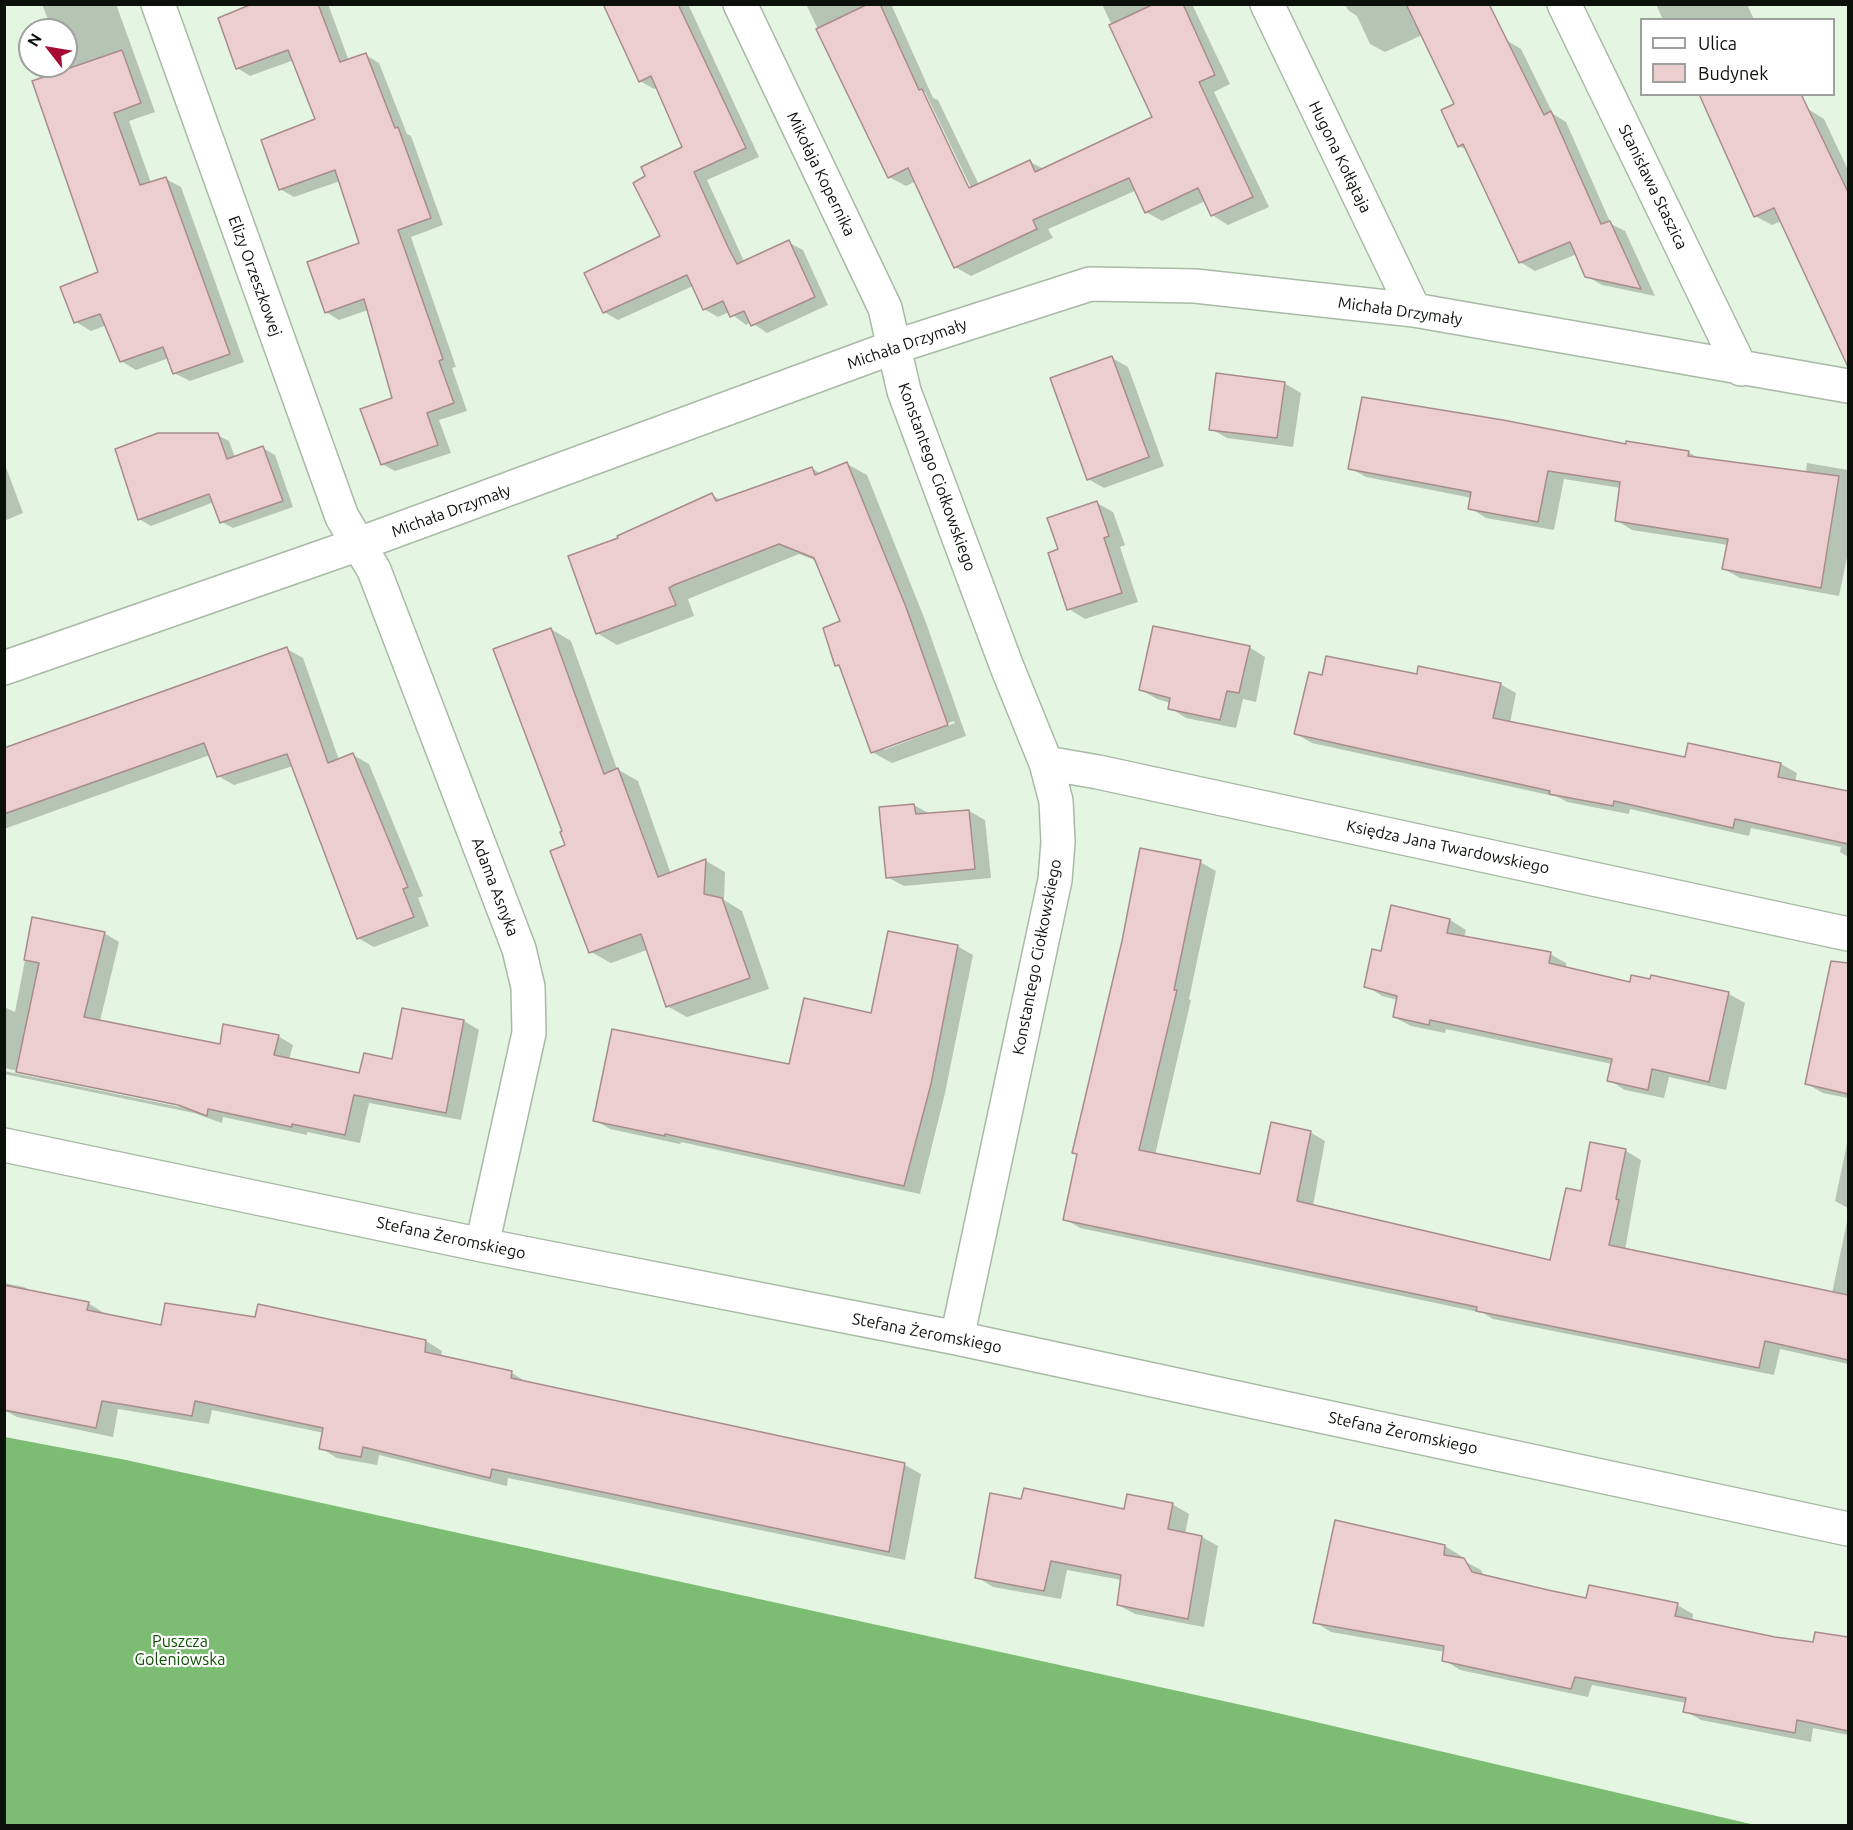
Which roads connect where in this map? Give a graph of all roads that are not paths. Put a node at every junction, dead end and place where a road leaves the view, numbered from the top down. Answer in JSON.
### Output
{"nodes":[{"id":1,"x":158,"y":4,"type":"edge"},
{"id":2,"x":740,"y":4,"type":"edge"},
{"id":3,"x":1266,"y":4,"type":"edge"},
{"id":4,"x":1564,"y":4,"type":"edge"},
{"id":5,"x":1414,"y":310,"type":"junction"},
{"id":6,"x":894,"y":347,"type":"junction"},
{"id":7,"x":1741,"y":369,"type":"junction"},
{"id":8,"x":1848,"y":387,"type":"edge"},
{"id":9,"x":359,"y":544,"type":"junction"},
{"id":10,"x":4,"y":668,"type":"edge"},
{"id":11,"x":1046,"y":763,"type":"junction"},
{"id":12,"x":1848,"y":934,"type":"edge"},
{"id":13,"x":4,"y":1145,"type":"edge"},
{"id":14,"x":482,"y":1245,"type":"junction"},
{"id":15,"x":957,"y":1338,"type":"junction"},
{"id":16,"x":1848,"y":1528,"type":"edge"}],
"edges":[{"from":1,"to":9,"type":"street","name":"Elizy Orzeszkowej"},
{"from":2,"to":6,"type":"street","name":"Mikołaja Kopernika"},
{"from":3,"to":5,"type":"street","name":"Hugona Kołłątaja"},
{"from":4,"to":7,"type":"street","name":"Stanisława Staszica"},
{"from":5,"to":6,"type":"street","name":"Michała Drzymały"},
{"from":5,"to":7,"type":"street","name":"Michała Drzymały"},
{"from":6,"to":9,"type":"street","name":"Michała Drzymały"},
{"from":6,"to":11,"type":"street","name":"Konstantego Ciołkowskiego"},
{"from":7,"to":8,"type":"street","name":"Michała Drzymały"},
{"from":9,"to":10,"type":"street","name":"Michała Drzymały"},
{"from":9,"to":14,"type":"street","name":"Adama Asnyka"},
{"from":11,"to":12,"type":"street","name":"Księdza Jana Twardowskiego"},
{"from":11,"to":15,"type":"street","name":"Konstantego Ciołkowskiego"},
{"from":13,"to":14,"type":"street","name":"Stefana Żeromskiego"},
{"from":14,"to":15,"type":"street","name":"Stefana Żeromskiego"},
{"from":15,"to":16,"type":"street","name":"Stefana Żeromskiego"}]}
